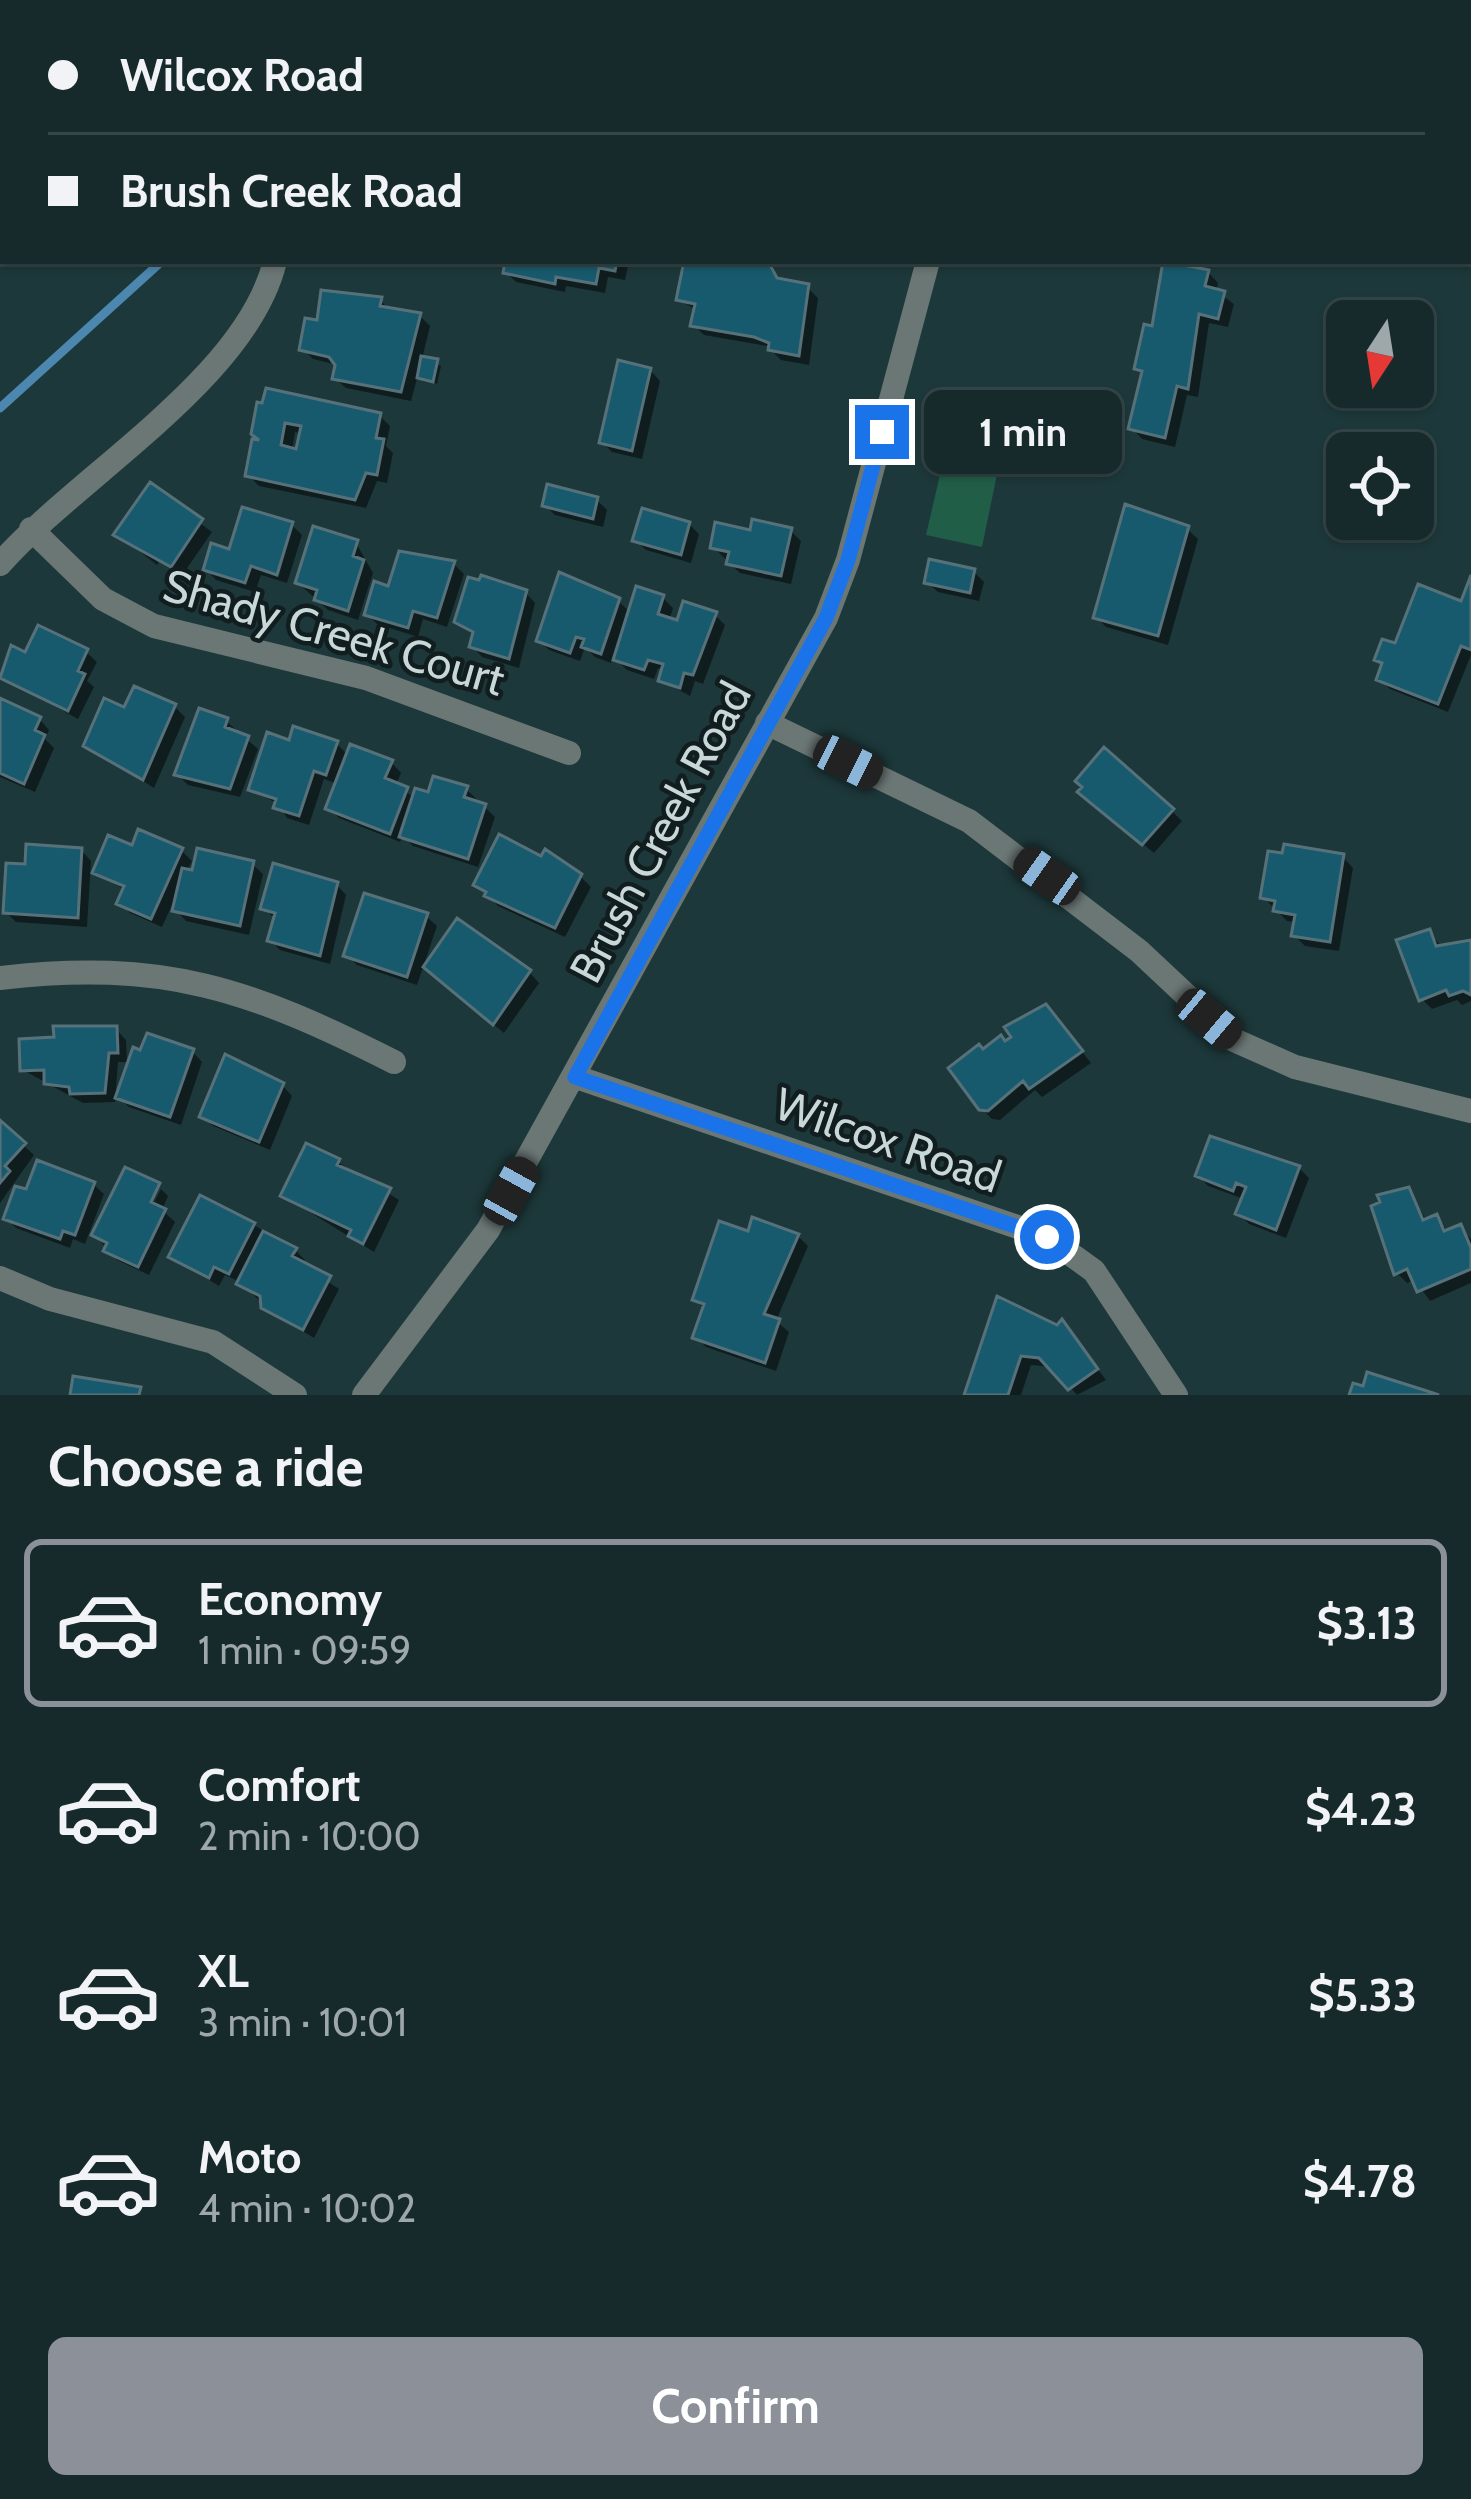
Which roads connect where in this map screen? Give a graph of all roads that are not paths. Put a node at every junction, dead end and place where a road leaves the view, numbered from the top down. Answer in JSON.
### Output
{"nodes":[{"id":1,"x":274,"y":264,"type":"edge"},
{"id":2,"x":927,"y":264,"type":"edge"},
{"id":3,"x":31,"y":529,"type":"junction"},
{"id":4,"x":0,"y":564,"type":"edge"},
{"id":5,"x":767,"y":723,"type":"junction"},
{"id":6,"x":569,"y":753,"type":"dead end"},
{"id":7,"x":0,"y":977,"type":"edge"},
{"id":8,"x":394,"y":1063,"type":"dead end"},
{"id":9,"x":575,"y":1077,"type":"junction"},
{"id":10,"x":1471,"y":1111,"type":"edge"},
{"id":11,"x":0,"y":1278,"type":"edge"},
{"id":12,"x":296,"y":1395,"type":"edge"},
{"id":13,"x":364,"y":1395,"type":"edge"},
{"id":14,"x":1177,"y":1395,"type":"edge"}],
"edges":[{"from":1,"to":3,"type":"street"},
{"from":2,"to":5,"type":"street","name":"Brush Creek Road"},
{"from":3,"to":4,"type":"street"},
{"from":3,"to":6,"type":"street","name":"Shady Creek Court"},
{"from":5,"to":9,"type":"street","name":"Brush Creek Road"},
{"from":5,"to":10,"type":"street"},
{"from":7,"to":8,"type":"street"},
{"from":9,"to":13,"type":"street","name":"Brush Creek Road"},
{"from":9,"to":14,"type":"street","name":"Wilcox Road"},
{"from":11,"to":12,"type":"street"}]}
